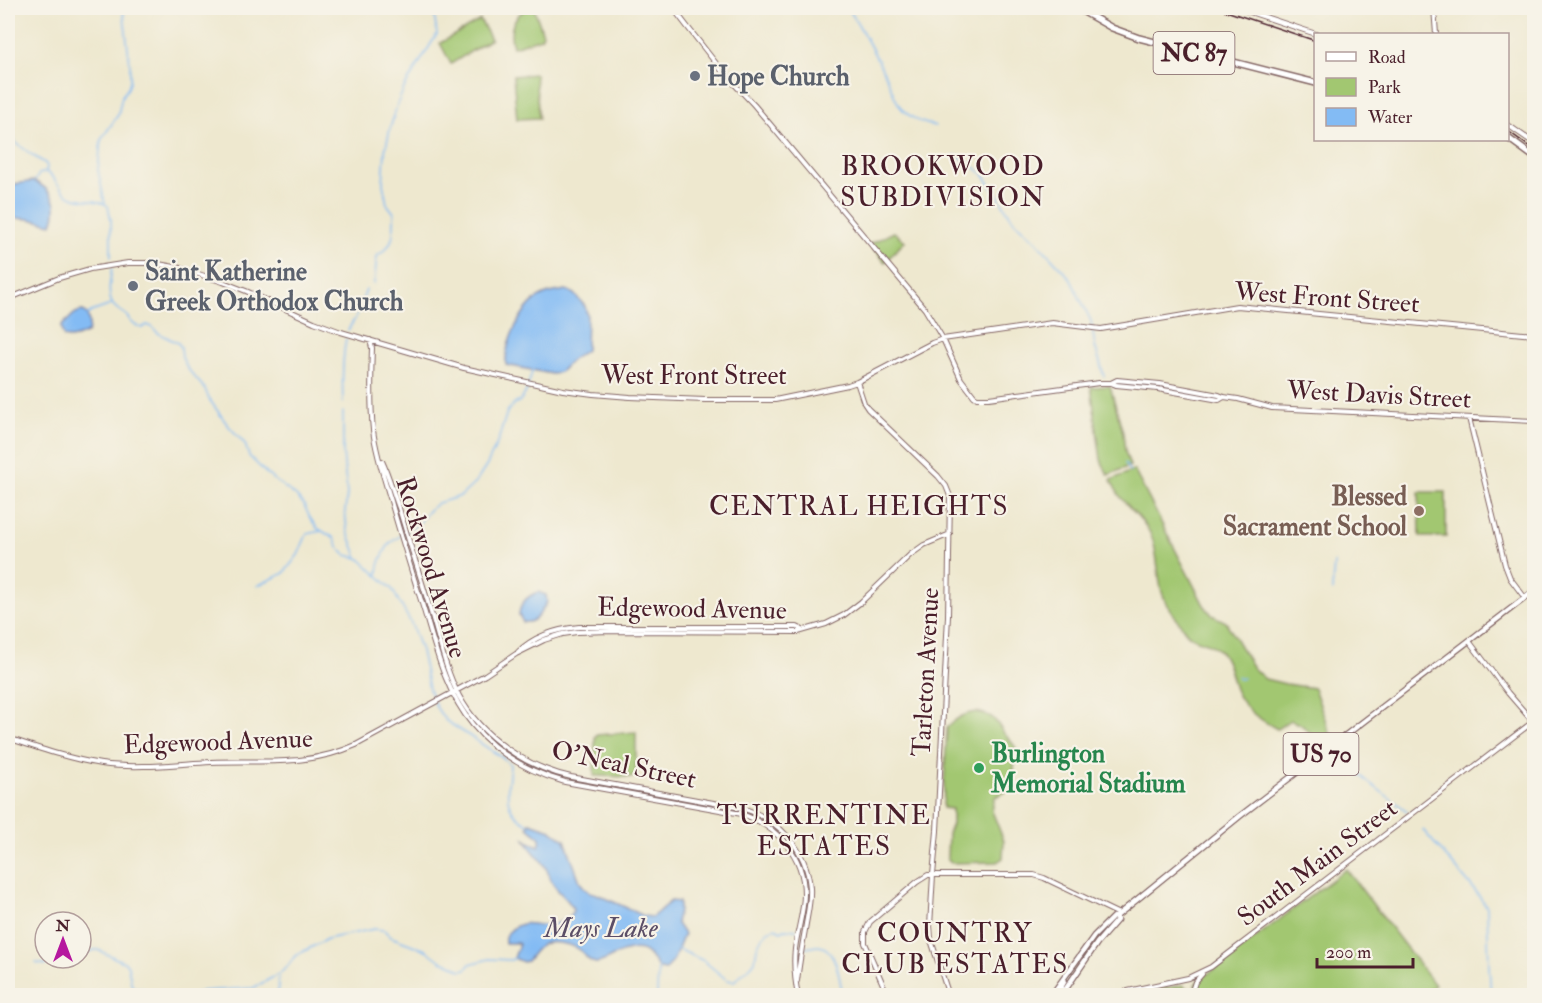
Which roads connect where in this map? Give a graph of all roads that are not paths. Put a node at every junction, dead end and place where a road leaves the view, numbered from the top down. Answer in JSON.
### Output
{"nodes":[{"id":1,"x":673,"y":8,"type":"edge"},
{"id":2,"x":1077,"y":8,"type":"edge"},
{"id":3,"x":1238,"y":8,"type":"edge"},
{"id":4,"x":1434,"y":8,"type":"edge"},
{"id":5,"x":1314,"y":33,"type":"edge"},
{"id":6,"x":1436,"y":33,"type":"edge"},
{"id":7,"x":1314,"y":82,"type":"edge"},
{"id":8,"x":1509,"y":126,"type":"edge"},
{"id":9,"x":1509,"y":139,"type":"edge"},
{"id":10,"x":1534,"y":143,"type":"edge"},
{"id":11,"x":1534,"y":157,"type":"edge"},
{"id":12,"x":8,"y":299,"type":"edge"},
{"id":13,"x":1534,"y":335,"type":"edge"},
{"id":14,"x":943,"y":339,"type":"junction"},
{"id":15,"x":370,"y":340,"type":"junction"},
{"id":16,"x":856,"y":382,"type":"junction"},
{"id":17,"x":1469,"y":418,"type":"junction"},
{"id":18,"x":1534,"y":421,"type":"edge"},
{"id":19,"x":950,"y":534,"type":"junction"},
{"id":20,"x":1534,"y":591,"type":"edge"},
{"id":21,"x":1525,"y":598,"type":"junction"},
{"id":22,"x":1469,"y":641,"type":"junction"},
{"id":23,"x":455,"y":692,"type":"junction"},
{"id":24,"x":1534,"y":722,"type":"edge"},
{"id":25,"x":8,"y":738,"type":"edge"},
{"id":26,"x":933,"y":875,"type":"junction"},
{"id":27,"x":1118,"y":916,"type":"junction"},
{"id":28,"x":1207,"y":969,"type":"junction"},
{"id":29,"x":1064,"y":980,"type":"junction"},
{"id":30,"x":1193,"y":988,"type":"dead end"},
{"id":31,"x":797,"y":993,"type":"edge"},
{"id":32,"x":888,"y":996,"type":"edge"},
{"id":33,"x":949,"y":996,"type":"edge"},
{"id":34,"x":1052,"y":996,"type":"edge"},
{"id":35,"x":1056,"y":996,"type":"edge"},
{"id":36,"x":1061,"y":996,"type":"edge"},
{"id":37,"x":1106,"y":996,"type":"edge"}],
"edges":[{"from":1,"to":14,"type":"street","name":"West Davis Street"},
{"from":2,"to":7,"type":"highway","number":"NC 87"},
{"from":3,"to":5,"type":"street"},
{"from":4,"to":6,"type":"street"},
{"from":8,"to":10,"type":"street"},
{"from":9,"to":11,"type":"highway"},
{"from":12,"to":15,"type":"street","name":"West Front Street"},
{"from":13,"to":14,"type":"street","name":"West Front Street"},
{"from":14,"to":16,"type":"street","name":"West Front Street"},
{"from":14,"to":17,"type":"street","name":"West Davis Street"},
{"from":15,"to":16,"type":"street","name":"West Front Street"},
{"from":15,"to":23,"type":"street","name":"Rockwood Avenue"},
{"from":16,"to":19,"type":"street","name":"Tarleton Avenue"},
{"from":17,"to":18,"type":"street","name":"West Davis Street"},
{"from":17,"to":21,"type":"street"},
{"from":19,"to":23,"type":"street","name":"Edgewood Avenue"},
{"from":19,"to":26,"type":"street","name":"Tarleton Avenue"},
{"from":20,"to":21,"type":"main road","number":"US 70"},
{"from":21,"to":22,"type":"main road","number":"US 70"},
{"from":22,"to":24,"type":"street"},
{"from":22,"to":27,"type":"main road","number":"US 70"},
{"from":23,"to":25,"type":"street","name":"Edgewood Avenue"},
{"from":23,"to":31,"type":"street","name":"O'Neal Street"},
{"from":24,"to":28,"type":"street","name":"South Main Street"},
{"from":26,"to":27,"type":"street"},
{"from":26,"to":32,"type":"street"},
{"from":26,"to":33,"type":"street","name":"Tarleton Avenue"},
{"from":27,"to":29,"type":"main road","number":"US 70"},
{"from":27,"to":36,"type":"main road","number":"US 70"},
{"from":28,"to":30,"type":"street"},
{"from":28,"to":37,"type":"street","name":"South Main Street"},
{"from":29,"to":34,"type":"main road","number":"US 70"},
{"from":29,"to":35,"type":"main road"}]}
